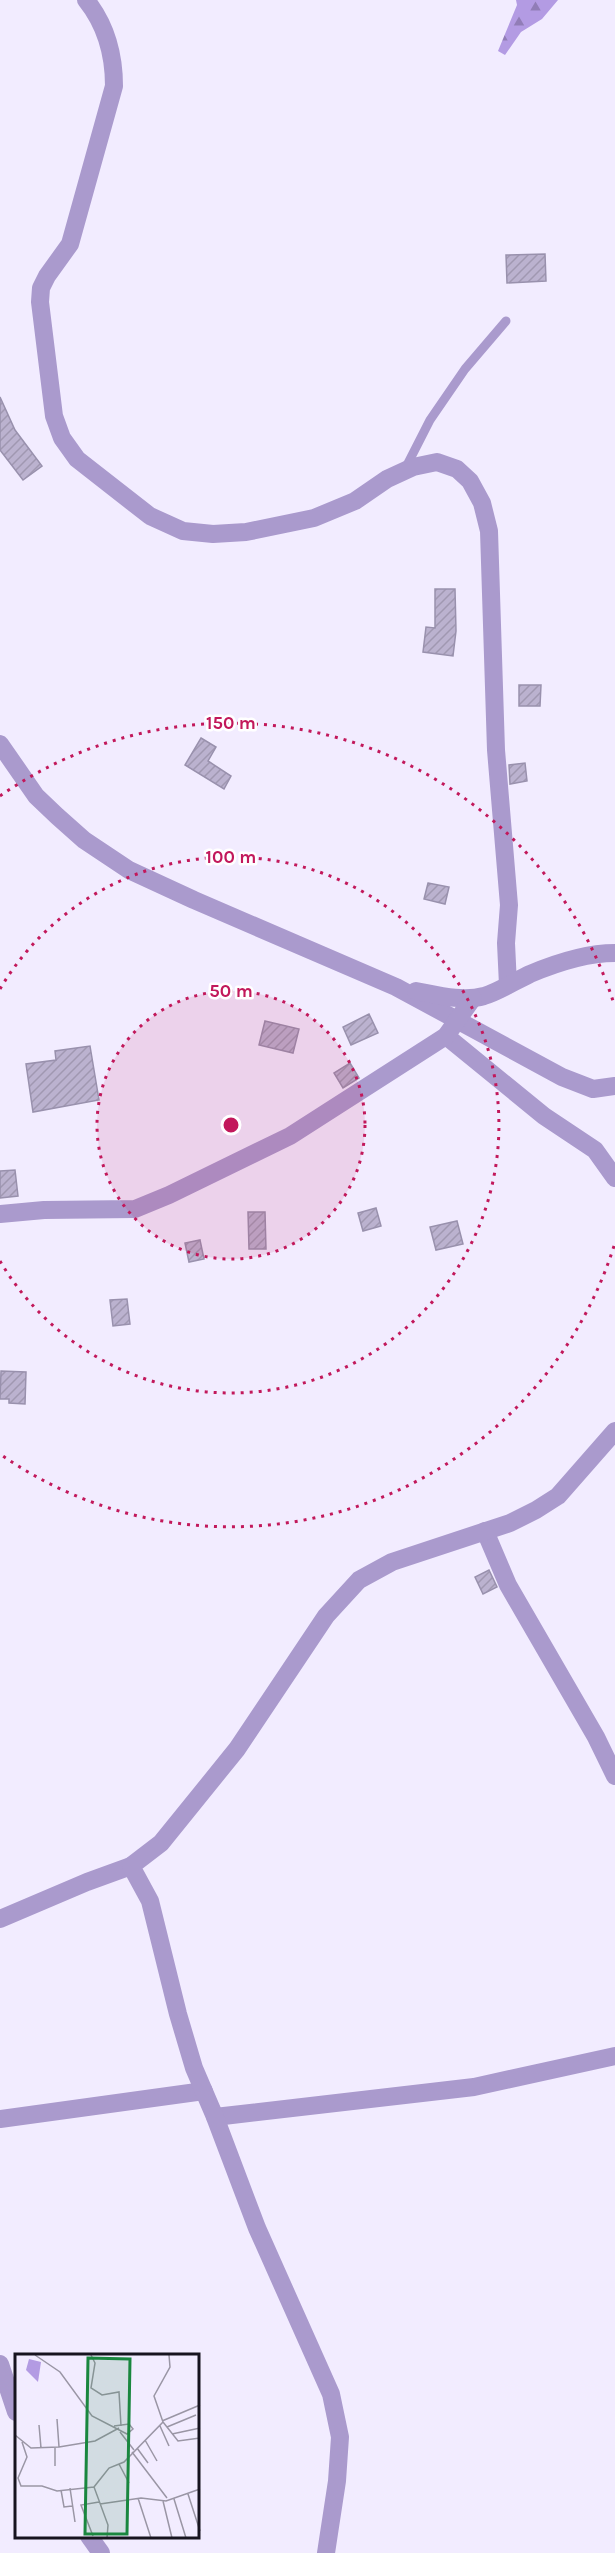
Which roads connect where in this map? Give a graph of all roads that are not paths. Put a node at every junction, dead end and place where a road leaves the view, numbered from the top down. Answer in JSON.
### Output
{"nodes":[{"id":1,"x":86,"y":0,"type":"edge"},
{"id":2,"x":506,"y":321,"type":"dead end"},
{"id":3,"x":404,"y":471,"type":"junction"},
{"id":4,"x":0,"y":744,"type":"edge"},
{"id":5,"x":615,"y":953,"type":"edge"},
{"id":6,"x":508,"y":985,"type":"junction"},
{"id":7,"x":396,"y":987,"type":"junction"},
{"id":8,"x":473,"y":998,"type":"junction"},
{"id":9,"x":458,"y":1021,"type":"junction"},
{"id":10,"x":446,"y":1036,"type":"junction"},
{"id":11,"x":615,"y":1086,"type":"edge"},
{"id":12,"x":615,"y":1178,"type":"edge"},
{"id":13,"x":0,"y":1214,"type":"edge"},
{"id":14,"x":615,"y":1431,"type":"edge"},
{"id":15,"x":485,"y":1531,"type":"junction"},
{"id":16,"x":615,"y":1776,"type":"edge"},
{"id":17,"x":131,"y":1866,"type":"junction"},
{"id":18,"x":0,"y":1919,"type":"edge"},
{"id":19,"x":615,"y":2056,"type":"edge"},
{"id":20,"x":204,"y":2091,"type":"junction"},
{"id":21,"x":215,"y":2117,"type":"junction"},
{"id":22,"x":0,"y":2119,"type":"edge"},
{"id":23,"x":0,"y":2364,"type":"edge"},
{"id":24,"x":15,"y":2409,"type":"edge"},
{"id":25,"x":90,"y":2538,"type":"edge"},
{"id":26,"x":101,"y":2553,"type":"edge"},
{"id":27,"x":326,"y":2553,"type":"edge"}],
"edges":[{"from":1,"to":3,"type":"street"},
{"from":2,"to":3,"type":"lane"},
{"from":3,"to":6,"type":"street"},
{"from":4,"to":7,"type":"street"},
{"from":5,"to":6,"type":"street"},
{"from":6,"to":8,"type":"street"},
{"from":7,"to":8,"type":"street"},
{"from":7,"to":9,"type":"street"},
{"from":8,"to":9,"type":"street"},
{"from":9,"to":10,"type":"street"},
{"from":9,"to":11,"type":"street"},
{"from":10,"to":12,"type":"street"},
{"from":10,"to":13,"type":"street"},
{"from":14,"to":15,"type":"street"},
{"from":15,"to":16,"type":"street"},
{"from":15,"to":17,"type":"street"},
{"from":17,"to":18,"type":"street"},
{"from":17,"to":20,"type":"street"},
{"from":19,"to":21,"type":"street"},
{"from":20,"to":21,"type":"street"},
{"from":20,"to":22,"type":"street"},
{"from":21,"to":27,"type":"street"},
{"from":23,"to":24,"type":"street"},
{"from":25,"to":26,"type":"street"}]}
